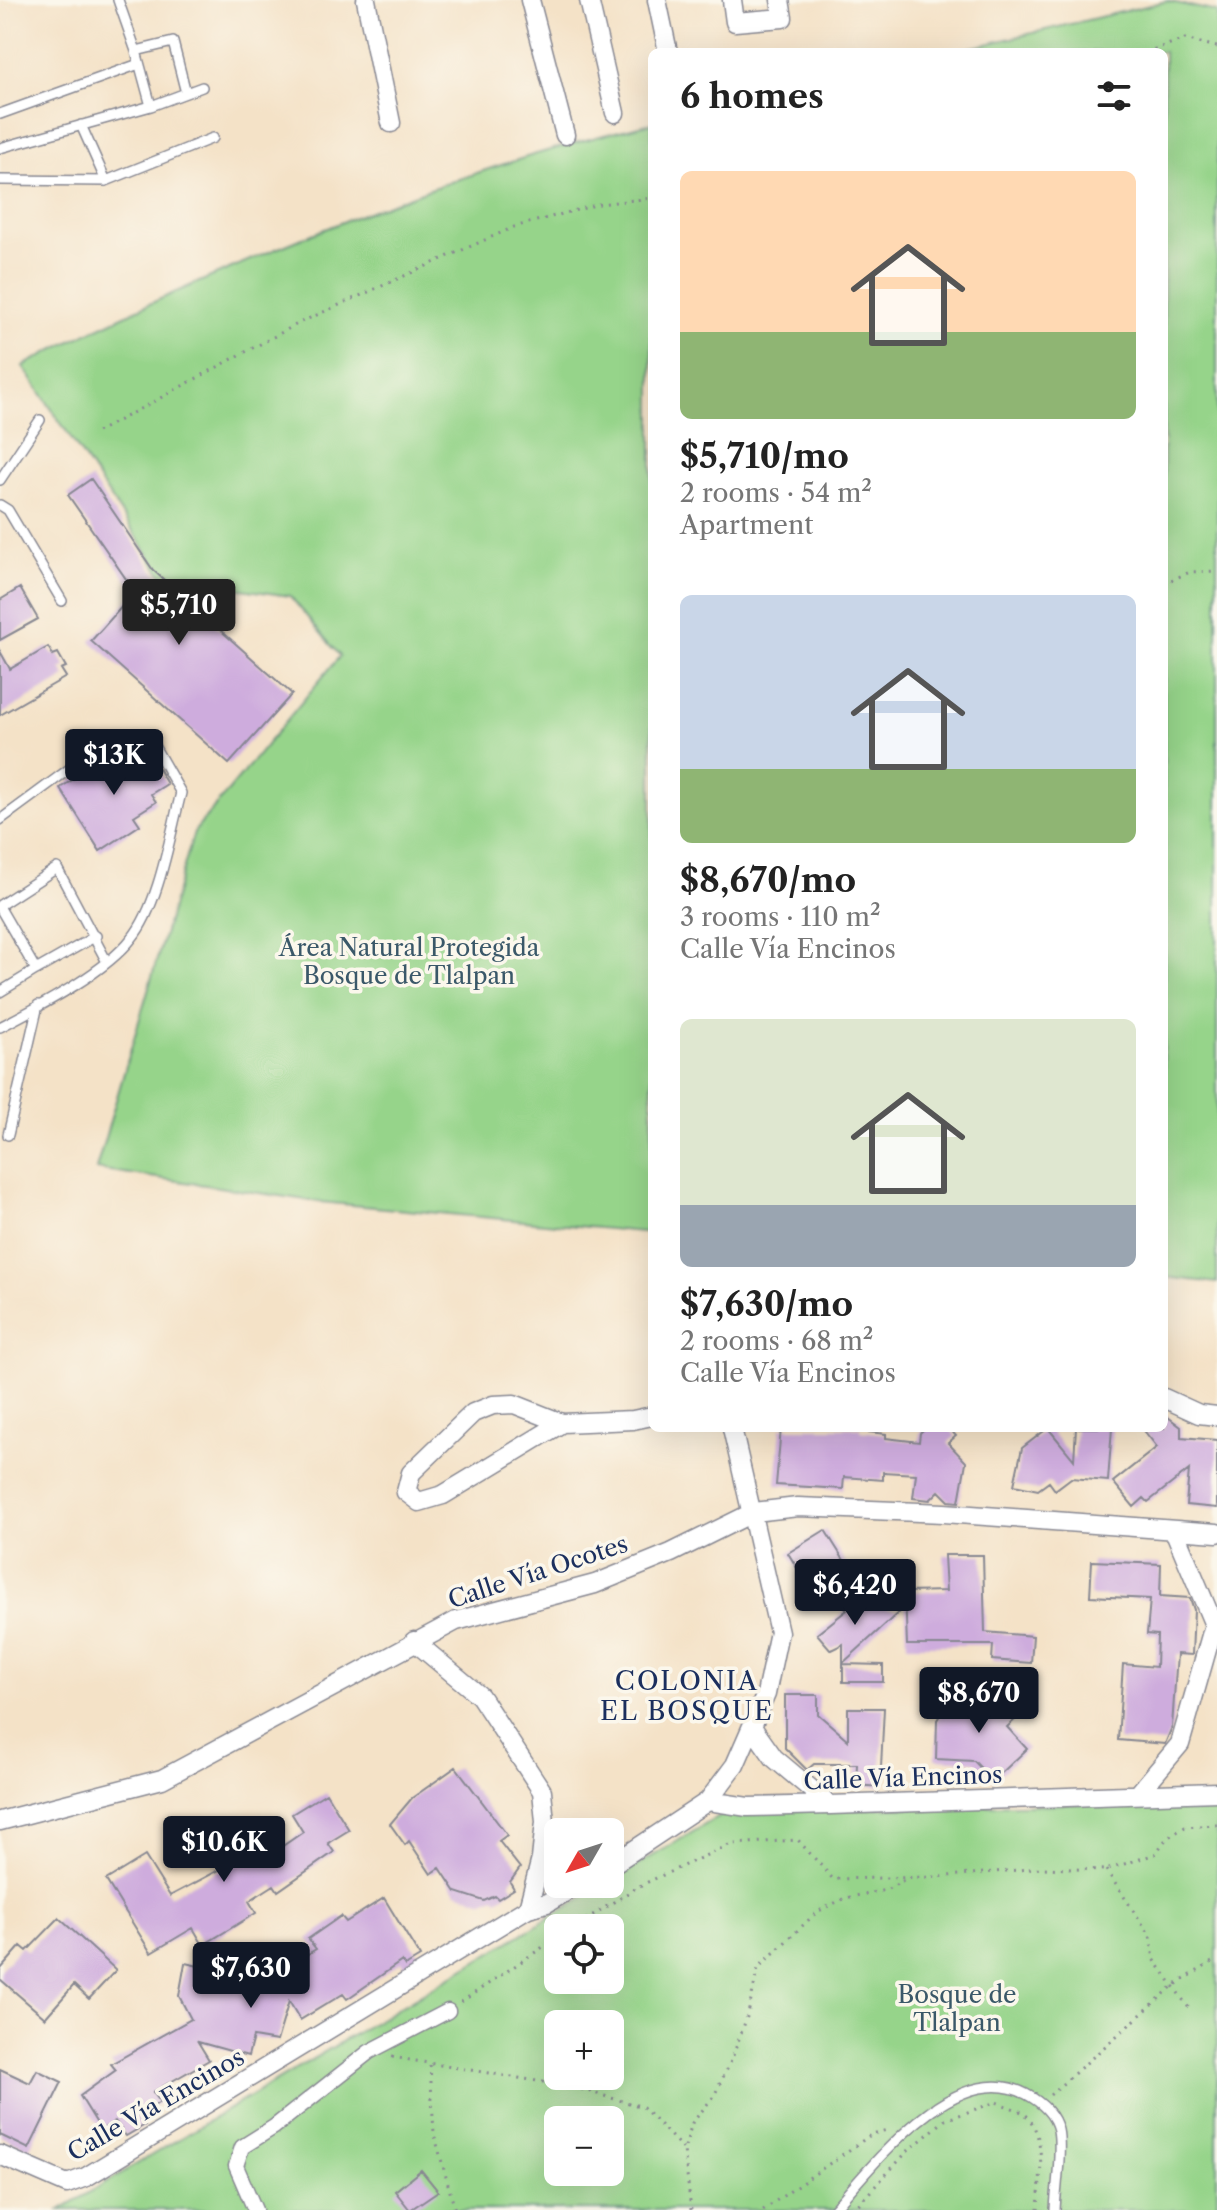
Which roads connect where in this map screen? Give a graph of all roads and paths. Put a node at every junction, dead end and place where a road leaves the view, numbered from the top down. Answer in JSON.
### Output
{"nodes":[{"id":1,"x":118,"y":0,"type":"edge"},
{"id":2,"x":366,"y":0,"type":"edge"},
{"id":3,"x":530,"y":0,"type":"edge"},
{"id":4,"x":589,"y":0,"type":"edge"},
{"id":5,"x":657,"y":0,"type":"edge"},
{"id":6,"x":732,"y":0,"type":"edge"},
{"id":7,"x":780,"y":0,"type":"edge"},
{"id":8,"x":1217,"y":47,"type":"edge"},
{"id":9,"x":667,"y":48,"type":"edge"},
{"id":10,"x":1158,"y":48,"type":"edge"},
{"id":11,"x":136,"y":51,"type":"junction"},
{"id":12,"x":139,"y":64,"type":"junction"},
{"id":13,"x":202,"y":87,"type":"dead end"},
{"id":14,"x":186,"y":93,"type":"junction"},
{"id":15,"x":151,"y":106,"type":"junction"},
{"id":16,"x":615,"y":113,"type":"dead end"},
{"id":17,"x":0,"y":114,"type":"edge"},
{"id":18,"x":391,"y":123,"type":"dead end"},
{"id":19,"x":81,"y":125,"type":"junction"},
{"id":20,"x":565,"y":135,"type":"dead end"},
{"id":21,"x":213,"y":138,"type":"dead end"},
{"id":22,"x":0,"y":148,"type":"edge"},
{"id":23,"x":0,"y":180,"type":"edge"},
{"id":24,"x":106,"y":181,"type":"junction"},
{"id":25,"x":648,"y":198,"type":"edge"},
{"id":26,"x":40,"y":420,"type":"dead end"},
{"id":27,"x":97,"y":432,"type":"dead end"},
{"id":28,"x":0,"y":480,"type":"edge"},
{"id":29,"x":0,"y":505,"type":"edge"},
{"id":30,"x":1217,"y":571,"type":"edge"},
{"id":31,"x":1168,"y":581,"type":"edge"},
{"id":32,"x":62,"y":601,"type":"dead end"},
{"id":33,"x":0,"y":820,"type":"edge"},
{"id":34,"x":0,"y":906,"type":"edge"},
{"id":35,"x":96,"y":936,"type":"junction"},
{"id":36,"x":107,"y":962,"type":"junction"},
{"id":37,"x":36,"y":970,"type":"junction"},
{"id":38,"x":0,"y":992,"type":"edge"},
{"id":39,"x":38,"y":1005,"type":"junction"},
{"id":40,"x":1,"y":1024,"type":"edge"},
{"id":41,"x":8,"y":1135,"type":"dead end"},
{"id":42,"x":1168,"y":1400,"type":"edge"},
{"id":43,"x":1217,"y":1416,"type":"edge"},
{"id":44,"x":648,"y":1417,"type":"edge"},
{"id":45,"x":562,"y":1423,"type":"junction"},
{"id":46,"x":733,"y":1432,"type":"edge"},
{"id":47,"x":754,"y":1512,"type":"junction"},
{"id":48,"x":1174,"y":1530,"type":"junction"},
{"id":49,"x":1217,"y":1533,"type":"edge"},
{"id":50,"x":1215,"y":1619,"type":"edge"},
{"id":51,"x":414,"y":1641,"type":"junction"},
{"id":52,"x":752,"y":1727,"type":"junction"},
{"id":53,"x":1217,"y":1792,"type":"edge"},
{"id":54,"x":1139,"y":1793,"type":"junction"},
{"id":55,"x":708,"y":1801,"type":"junction"},
{"id":56,"x":830,"y":1805,"type":"junction"},
{"id":57,"x":0,"y":1821,"type":"edge"},
{"id":58,"x":1217,"y":1825,"type":"edge"},
{"id":59,"x":624,"y":1857,"type":"edge"},
{"id":60,"x":1106,"y":1870,"type":"junction"},
{"id":61,"x":910,"y":1877,"type":"junction"},
{"id":62,"x":555,"y":1898,"type":"edge"},
{"id":63,"x":528,"y":1908,"type":"junction"},
{"id":64,"x":594,"y":1914,"type":"edge"},
{"id":65,"x":544,"y":1946,"type":"edge"},
{"id":66,"x":1217,"y":1959,"type":"edge"},
{"id":67,"x":1172,"y":1987,"type":"junction"},
{"id":68,"x":448,"y":2011,"type":"joint"},
{"id":69,"x":1191,"y":2011,"type":"dead end"},
{"id":70,"x":369,"y":2052,"type":"junction"},
{"id":71,"x":430,"y":2065,"type":"junction"},
{"id":72,"x":1042,"y":2103,"type":"junction"},
{"id":73,"x":1024,"y":2113,"type":"junction"},
{"id":74,"x":920,"y":2120,"type":"junction"},
{"id":75,"x":945,"y":2120,"type":"junction"},
{"id":76,"x":684,"y":2150,"type":"junction"},
{"id":77,"x":0,"y":2155,"type":"edge"},
{"id":78,"x":255,"y":2210,"type":"edge"},
{"id":79,"x":455,"y":2210,"type":"edge"},
{"id":80,"x":691,"y":2210,"type":"edge"},
{"id":81,"x":763,"y":2210,"type":"edge"},
{"id":82,"x":833,"y":2210,"type":"edge"},
{"id":83,"x":853,"y":2210,"type":"edge"},
{"id":84,"x":1038,"y":2210,"type":"edge"},
{"id":85,"x":1055,"y":2210,"type":"edge"}],
"edges":[{"from":1,"to":11,"type":"lane"},
{"from":2,"to":18,"type":"street"},
{"from":3,"to":20,"type":"street"},
{"from":4,"to":16,"type":"street"},
{"from":5,"to":9,"type":"street"},
{"from":6,"to":7,"type":"street"},
{"from":8,"to":10,"type":"path"},
{"from":11,"to":12,"type":"lane"},
{"from":11,"to":14,"type":"lane"},
{"from":12,"to":15,"type":"lane"},
{"from":12,"to":17,"type":"lane"},
{"from":13,"to":14,"type":"lane"},
{"from":14,"to":15,"type":"lane"},
{"from":15,"to":19,"type":"lane"},
{"from":19,"to":22,"type":"lane"},
{"from":19,"to":24,"type":"lane"},
{"from":21,"to":24,"type":"lane"},
{"from":23,"to":24,"type":"lane"},
{"from":25,"to":27,"type":"path"},
{"from":26,"to":28,"type":"lane"},
{"from":29,"to":32,"type":"lane"},
{"from":30,"to":31,"type":"path"},
{"from":33,"to":36,"type":"lane"},
{"from":34,"to":35,"type":"lane"},
{"from":34,"to":37,"type":"lane"},
{"from":35,"to":36,"type":"lane"},
{"from":35,"to":37,"type":"lane"},
{"from":36,"to":39,"type":"lane"},
{"from":37,"to":38,"type":"lane"},
{"from":39,"to":40,"type":"lane"},
{"from":39,"to":41,"type":"lane"},
{"from":42,"to":43,"type":"street"},
{"from":44,"to":45,"type":"street"},
{"from":45,"to":45,"type":"street"},
{"from":46,"to":47,"type":"street"},
{"from":47,"to":48,"type":"street","name":"Calle Vía Ocotes"},
{"from":47,"to":51,"type":"street","name":"Calle Vía Ocotes"},
{"from":47,"to":52,"type":"street"},
{"from":48,"to":49,"type":"street","name":"Calle Vía Ocotes"},
{"from":48,"to":50,"type":"street"},
{"from":50,"to":54,"type":"street"},
{"from":51,"to":57,"type":"street","name":"Calle Vía Ocotes"},
{"from":51,"to":63,"type":"street"},
{"from":52,"to":55,"type":"street"},
{"from":52,"to":56,"type":"street"},
{"from":53,"to":54,"type":"street","name":"Calle Vía Encinos"},
{"from":54,"to":56,"type":"street","name":"Calle Vía Encinos"},
{"from":55,"to":56,"type":"street","name":"Calle Vía Encinos"},
{"from":55,"to":59,"type":"street"},
{"from":58,"to":60,"type":"path"},
{"from":60,"to":61,"type":"path"},
{"from":60,"to":67,"type":"path"},
{"from":61,"to":64,"type":"path"},
{"from":61,"to":76,"type":"path"},
{"from":62,"to":63,"type":"street","name":"Calle Vía Encinos"},
{"from":63,"to":77,"type":"street","name":"Calle Vía Encinos"},
{"from":65,"to":68,"type":"path"},
{"from":66,"to":67,"type":"path"},
{"from":67,"to":69,"type":"path"},
{"from":67,"to":72,"type":"path"},
{"from":68,"to":70,"type":"street"},
{"from":70,"to":71,"type":"path"},
{"from":70,"to":78,"type":"street"},
{"from":71,"to":76,"type":"path"},
{"from":71,"to":79,"type":"path"},
{"from":72,"to":73,"type":"path"},
{"from":72,"to":74,"type":"lane"},
{"from":72,"to":85,"type":"lane"},
{"from":73,"to":75,"type":"path"},
{"from":73,"to":84,"type":"path"},
{"from":74,"to":75,"type":"path"},
{"from":74,"to":81,"type":"path"},
{"from":74,"to":82,"type":"lane"},
{"from":75,"to":83,"type":"path"},
{"from":76,"to":80,"type":"path"}]}
